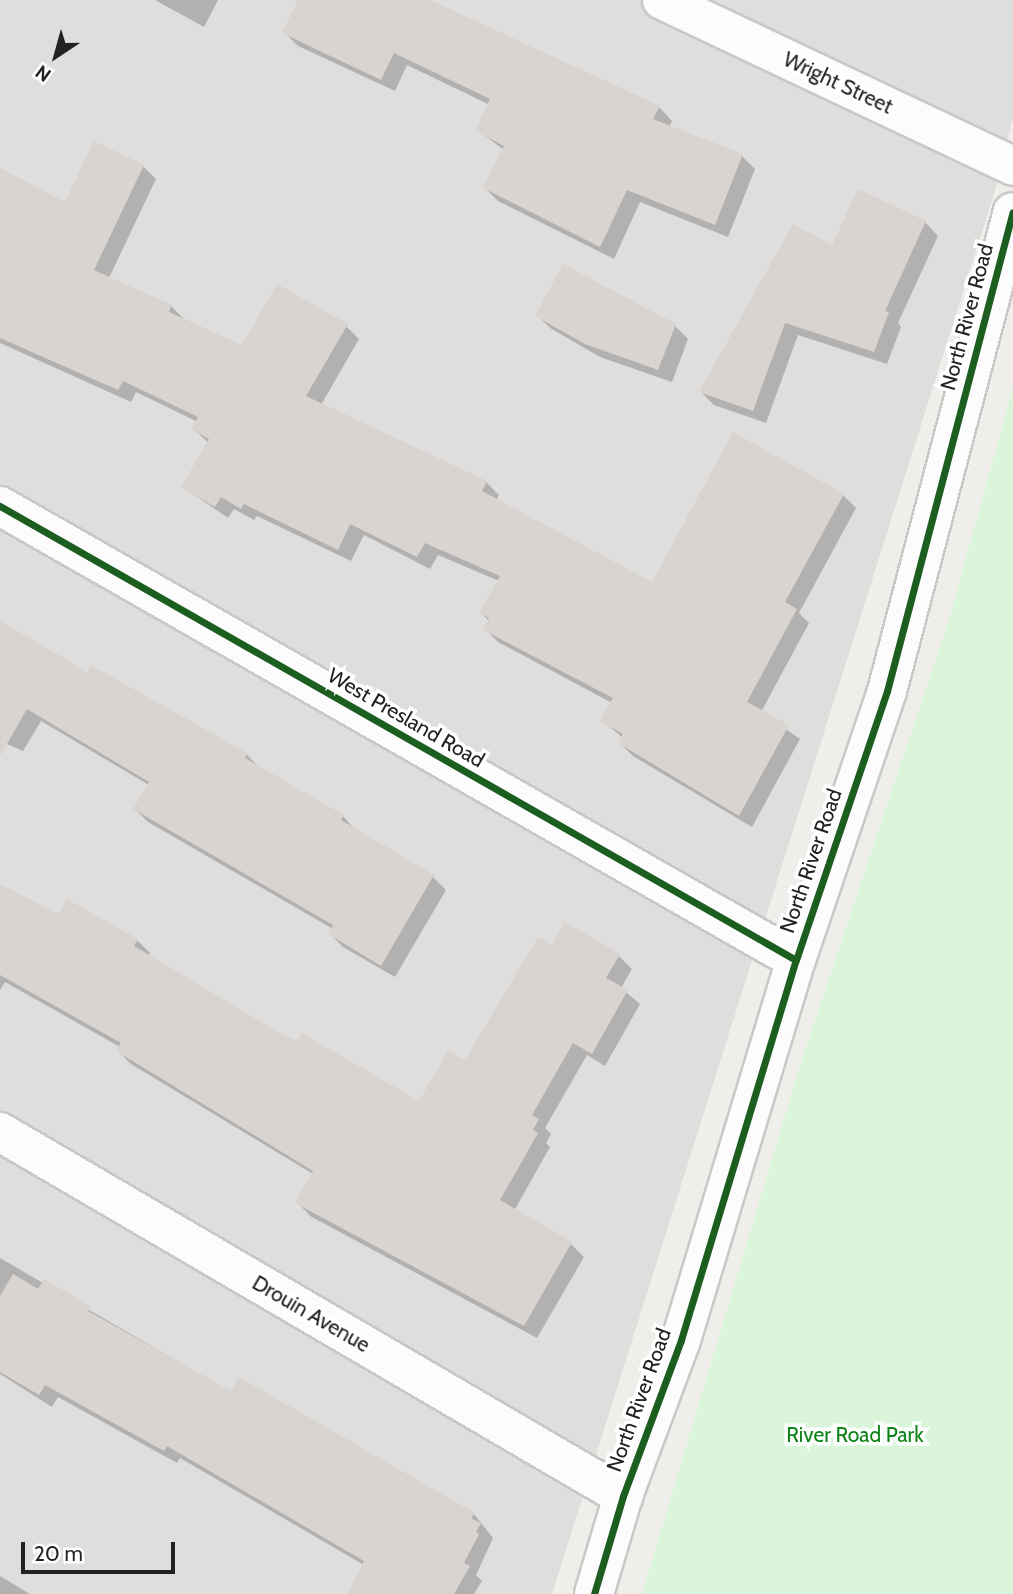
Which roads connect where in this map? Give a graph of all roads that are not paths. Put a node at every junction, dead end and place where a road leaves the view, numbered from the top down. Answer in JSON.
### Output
{"nodes":[{"id":1,"x":662,"y":0,"type":"edge"},
{"id":2,"x":1013,"y":166,"type":"edge"},
{"id":3,"x":1013,"y":212,"type":"edge"},
{"id":4,"x":0,"y":506,"type":"edge"},
{"id":5,"x":796,"y":960,"type":"junction"},
{"id":6,"x":0,"y":1132,"type":"edge"},
{"id":7,"x":623,"y":1496,"type":"junction"},
{"id":8,"x":594,"y":1594,"type":"edge"}],
"edges":[{"from":1,"to":2,"type":"street","name":"Wright Street"},
{"from":3,"to":5,"type":"street","name":"North River Road"},
{"from":4,"to":5,"type":"street","name":"West Presland Road"},
{"from":5,"to":7,"type":"street","name":"North River Road"},
{"from":6,"to":7,"type":"street","name":"Drouin Avenue"},
{"from":7,"to":8,"type":"street","name":"North River Road"}]}
